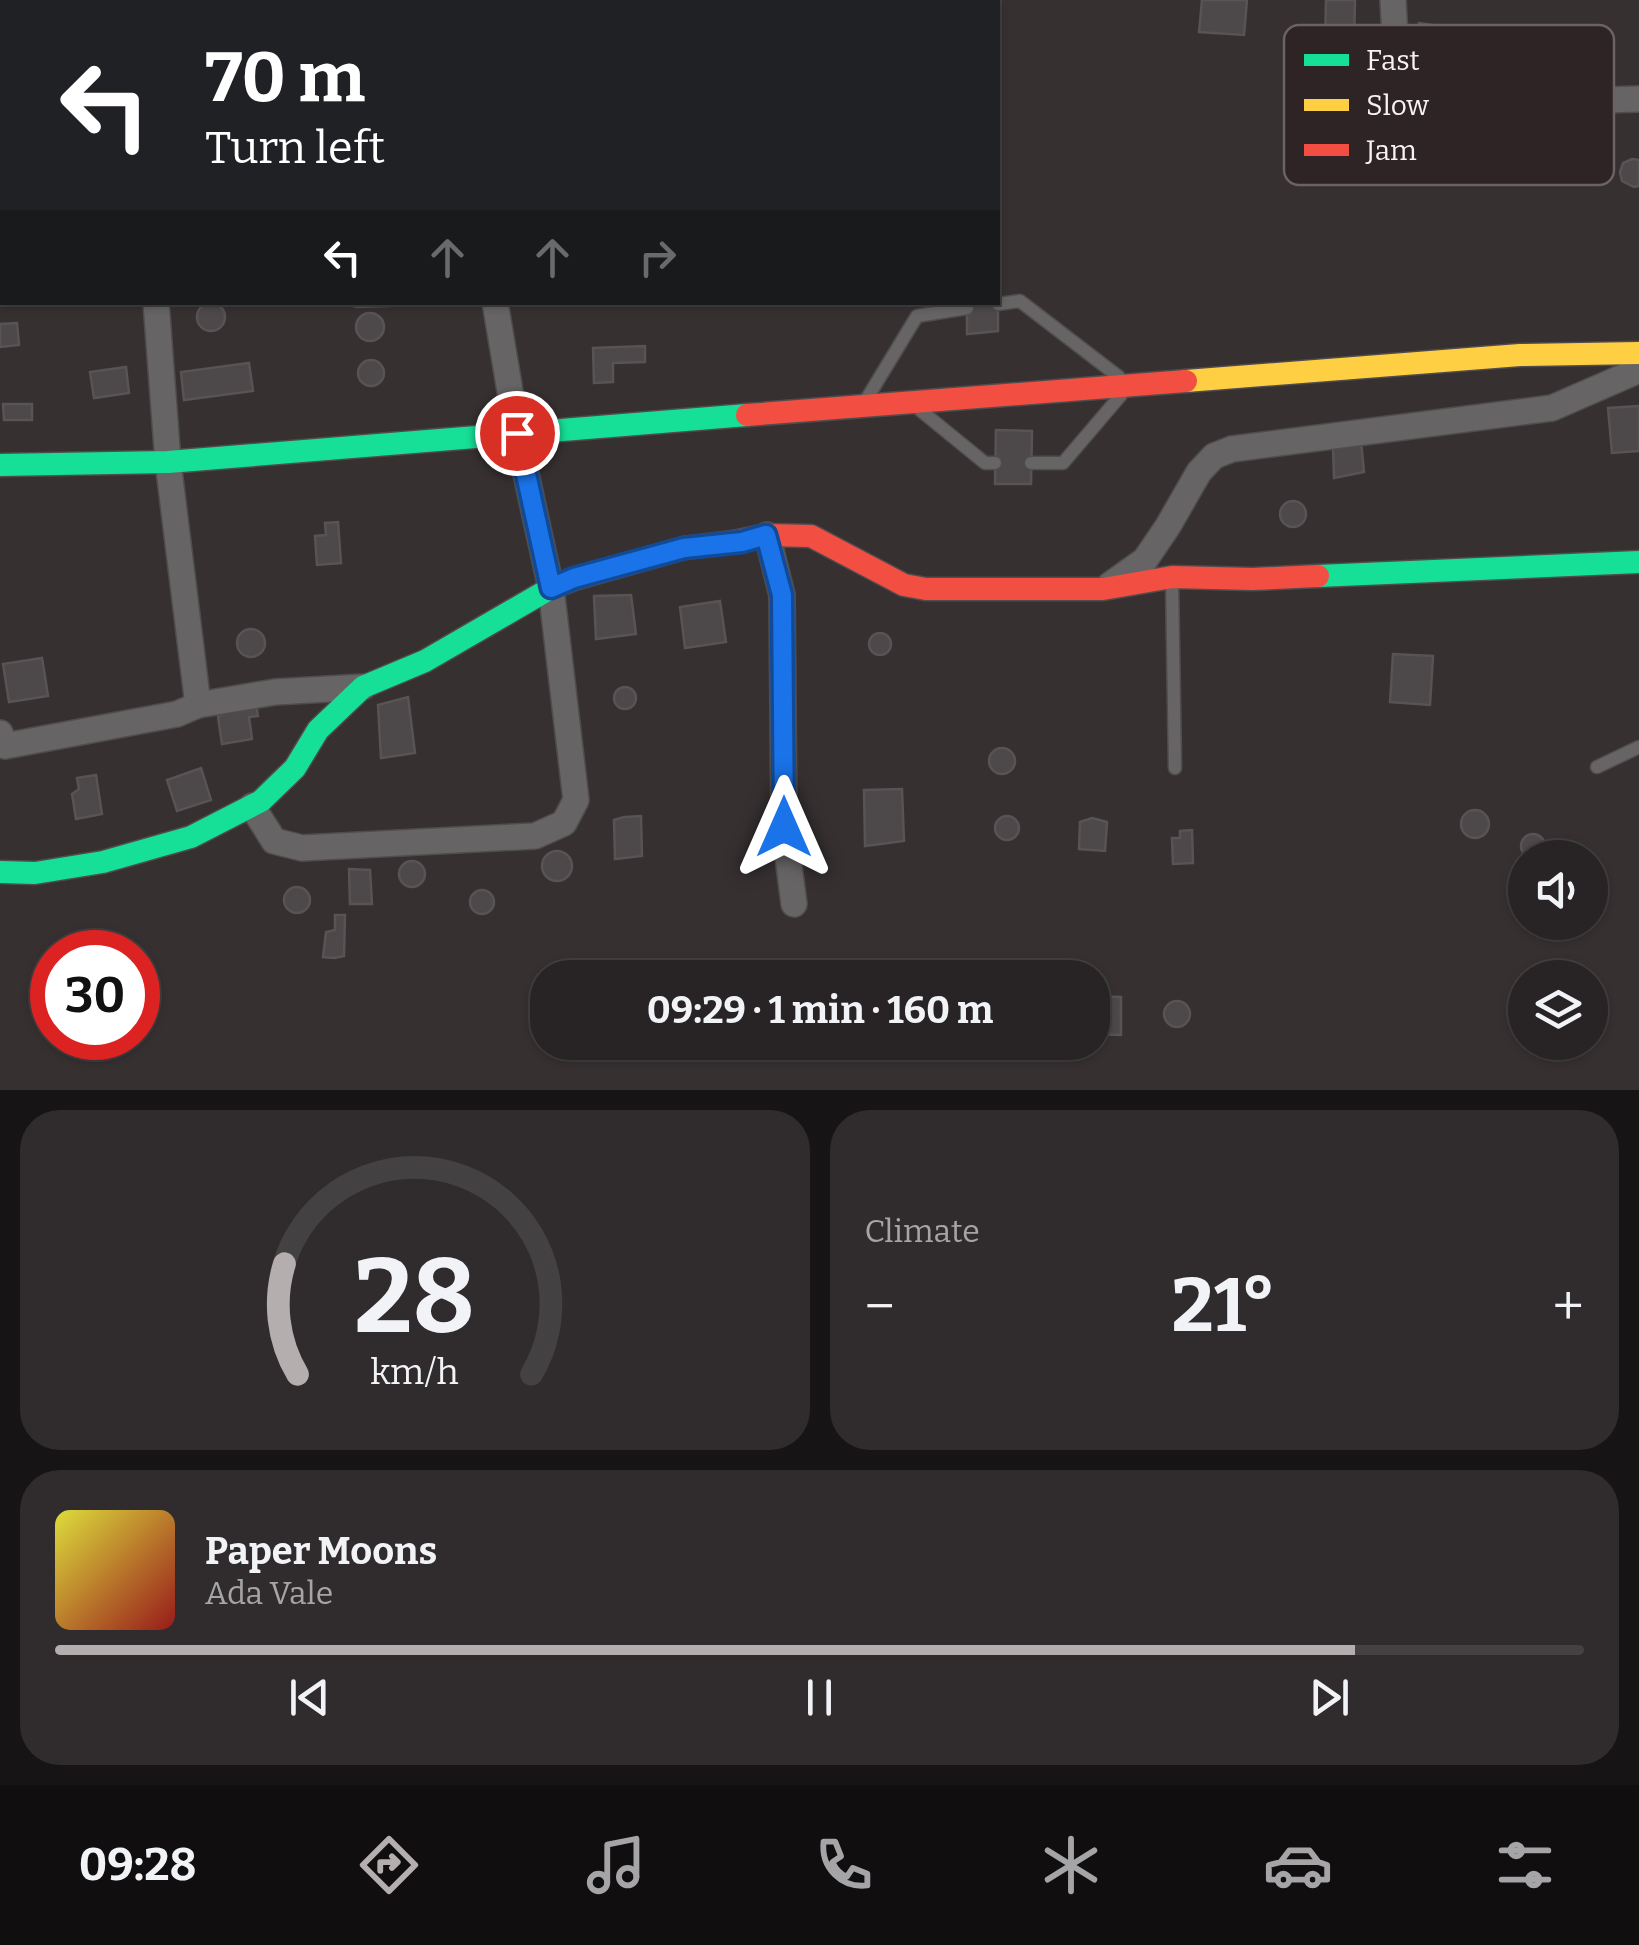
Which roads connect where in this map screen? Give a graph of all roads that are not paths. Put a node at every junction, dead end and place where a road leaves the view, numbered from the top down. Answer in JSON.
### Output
{"nodes":[{"id":1,"x":1394,"y":0,"type":"edge"},
{"id":2,"x":1395,"y":25,"type":"edge"},
{"id":3,"x":1639,"y":100,"type":"edge"},
{"id":4,"x":1614,"y":101,"type":"edge"},
{"id":5,"x":1000,"y":304,"type":"edge"},
{"id":6,"x":156,"y":305,"type":"edge"},
{"id":7,"x":496,"y":305,"type":"edge"},
{"id":8,"x":967,"y":308,"type":"dead end"},
{"id":9,"x":1639,"y":353,"type":"edge"},
{"id":10,"x":1639,"y":370,"type":"edge"},
{"id":11,"x":1129,"y":385,"type":"junction"},
{"id":12,"x":910,"y":402,"type":"junction"},
{"id":13,"x":862,"y":406,"type":"junction"},
{"id":14,"x":517,"y":433,"type":"junction"},
{"id":15,"x":168,"y":462,"type":"junction"},
{"id":16,"x":995,"y":463,"type":"dead end"},
{"id":17,"x":1031,"y":463,"type":"dead end"},
{"id":18,"x":0,"y":465,"type":"edge"},
{"id":19,"x":766,"y":535,"type":"junction"},
{"id":20,"x":1639,"y":562,"type":"edge"},
{"id":21,"x":1172,"y":577,"type":"junction"},
{"id":22,"x":551,"y":588,"type":"junction"},
{"id":23,"x":1103,"y":590,"type":"junction"},
{"id":24,"x":363,"y":687,"type":"junction"},
{"id":25,"x":198,"y":705,"type":"junction"},
{"id":26,"x":0,"y":733,"type":"edge"},
{"id":27,"x":1639,"y":747,"type":"edge"},
{"id":28,"x":1174,"y":768,"type":"dead end"},
{"id":29,"x":1597,"y":768,"type":"dead end"},
{"id":30,"x":252,"y":806,"type":"junction"},
{"id":31,"x":0,"y":872,"type":"edge"},
{"id":32,"x":794,"y":904,"type":"dead end"}],
"edges":[{"from":1,"to":2,"type":"street"},
{"from":3,"to":4,"type":"street"},
{"from":5,"to":11,"type":"lane"},
{"from":6,"to":15,"type":"street"},
{"from":7,"to":14,"type":"street"},
{"from":8,"to":13,"type":"lane"},
{"from":9,"to":11,"type":"street"},
{"from":10,"to":23,"type":"street"},
{"from":11,"to":12,"type":"street"},
{"from":11,"to":17,"type":"lane"},
{"from":12,"to":13,"type":"street"},
{"from":12,"to":16,"type":"lane"},
{"from":13,"to":14,"type":"street"},
{"from":14,"to":15,"type":"street"},
{"from":14,"to":22,"type":"street"},
{"from":15,"to":18,"type":"street"},
{"from":15,"to":25,"type":"street"},
{"from":19,"to":22,"type":"street"},
{"from":19,"to":23,"type":"street"},
{"from":19,"to":32,"type":"street"},
{"from":20,"to":21,"type":"street"},
{"from":21,"to":23,"type":"street"},
{"from":21,"to":28,"type":"lane"},
{"from":22,"to":24,"type":"street"},
{"from":22,"to":30,"type":"street"},
{"from":24,"to":25,"type":"street"},
{"from":24,"to":30,"type":"street"},
{"from":25,"to":26,"type":"street"},
{"from":27,"to":29,"type":"lane"},
{"from":30,"to":31,"type":"street"}]}
